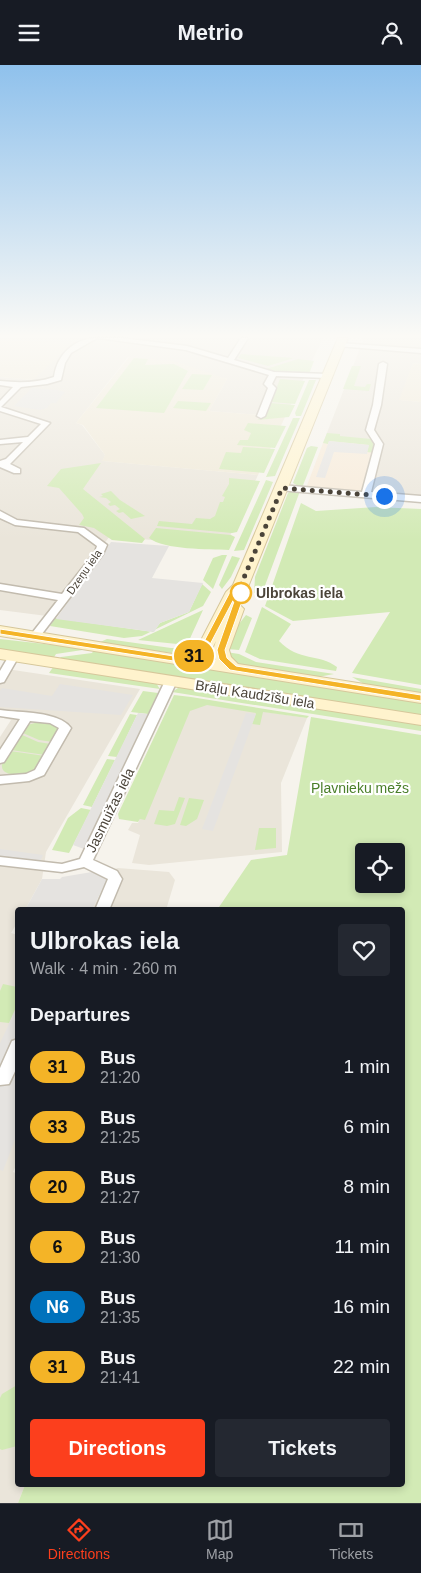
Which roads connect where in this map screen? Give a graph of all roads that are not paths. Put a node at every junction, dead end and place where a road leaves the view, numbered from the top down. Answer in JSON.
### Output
{"nodes":[{"id":1,"x":265,"y":405,"type":"edge"},
{"id":2,"x":315,"y":405,"type":"edge"},
{"id":3,"x":377,"y":405,"type":"edge"},
{"id":4,"x":0,"y":407,"type":"edge"},
{"id":5,"x":261,"y":416,"type":"dead end"},
{"id":6,"x":30,"y":439,"type":"junction"},
{"id":7,"x":0,"y":441,"type":"edge"},
{"id":8,"x":3,"y":464,"type":"edge"},
{"id":9,"x":17,"y":471,"type":"dead end"},
{"id":10,"x":282,"y":488,"type":"junction"},
{"id":11,"x":366,"y":495,"type":"junction"},
{"id":12,"x":421,"y":499,"type":"edge"},
{"id":13,"x":0,"y":514,"type":"edge"},
{"id":14,"x":0,"y":587,"type":"edge"},
{"id":15,"x":240,"y":587,"type":"junction"},
{"id":16,"x":66,"y":598,"type":"junction"},
{"id":17,"x":0,"y":631,"type":"edge"},
{"id":18,"x":0,"y":637,"type":"edge"},
{"id":19,"x":34,"y":637,"type":"junction"},
{"id":20,"x":64,"y":641,"type":"junction"},
{"id":21,"x":7,"y":655,"type":"edge"},
{"id":22,"x":180,"y":659,"type":"junction"},
{"id":23,"x":233,"y":668,"type":"junction"},
{"id":24,"x":0,"y":680,"type":"edge"},
{"id":25,"x":171,"y":681,"type":"junction"},
{"id":26,"x":421,"y":698,"type":"edge"},
{"id":27,"x":0,"y":713,"type":"edge"},
{"id":28,"x":27,"y":717,"type":"junction"},
{"id":29,"x":421,"y":720,"type":"edge"},
{"id":30,"x":0,"y":759,"type":"edge"},
{"id":31,"x":0,"y":780,"type":"edge"},
{"id":32,"x":0,"y":861,"type":"edge"},
{"id":33,"x":85,"y":862,"type":"junction"},
{"id":34,"x":103,"y":907,"type":"edge"},
{"id":35,"x":15,"y":1052,"type":"edge"},
{"id":36,"x":0,"y":1079,"type":"edge"}],
"edges":[{"from":1,"to":5,"type":"street"},
{"from":2,"to":10,"type":"main road"},
{"from":3,"to":11,"type":"street"},
{"from":4,"to":6,"type":"street"},
{"from":6,"to":7,"type":"street"},
{"from":6,"to":8,"type":"street"},
{"from":8,"to":9,"type":"street"},
{"from":10,"to":11,"type":"street"},
{"from":10,"to":15,"type":"main road"},
{"from":11,"to":12,"type":"street"},
{"from":13,"to":16,"type":"street","name":"Dzeņu iela"},
{"from":14,"to":16,"type":"street"},
{"from":15,"to":22,"type":"main road"},
{"from":15,"to":23,"type":"main road"},
{"from":16,"to":19,"type":"street","name":"Dzeņu iela"},
{"from":17,"to":19,"type":"street","name":"Brāļu Kaudzīšu iela"},
{"from":18,"to":20,"type":"main road"},
{"from":19,"to":20,"type":"street","name":"Brāļu Kaudzīšu iela"},
{"from":20,"to":22,"type":"street","name":"Brāļu Kaudzīšu iela"},
{"from":21,"to":24,"type":"street"},
{"from":21,"to":25,"type":"main road","name":"Brāļu Kaudzīšu iela"},
{"from":22,"to":23,"type":"main road","name":"Brāļu Kaudzīšu iela"},
{"from":23,"to":26,"type":"main road","name":"Brāļu Kaudzīšu iela"},
{"from":25,"to":29,"type":"main road","name":"Brāļu Kaudzīšu iela"},
{"from":25,"to":33,"type":"street","name":"Jasmuižas iela"},
{"from":27,"to":28,"type":"street"},
{"from":28,"to":30,"type":"street"},
{"from":28,"to":31,"type":"street"},
{"from":32,"to":33,"type":"street","name":"Jasmuižas iela"},
{"from":33,"to":34,"type":"street"},
{"from":35,"to":36,"type":"street"}]}
